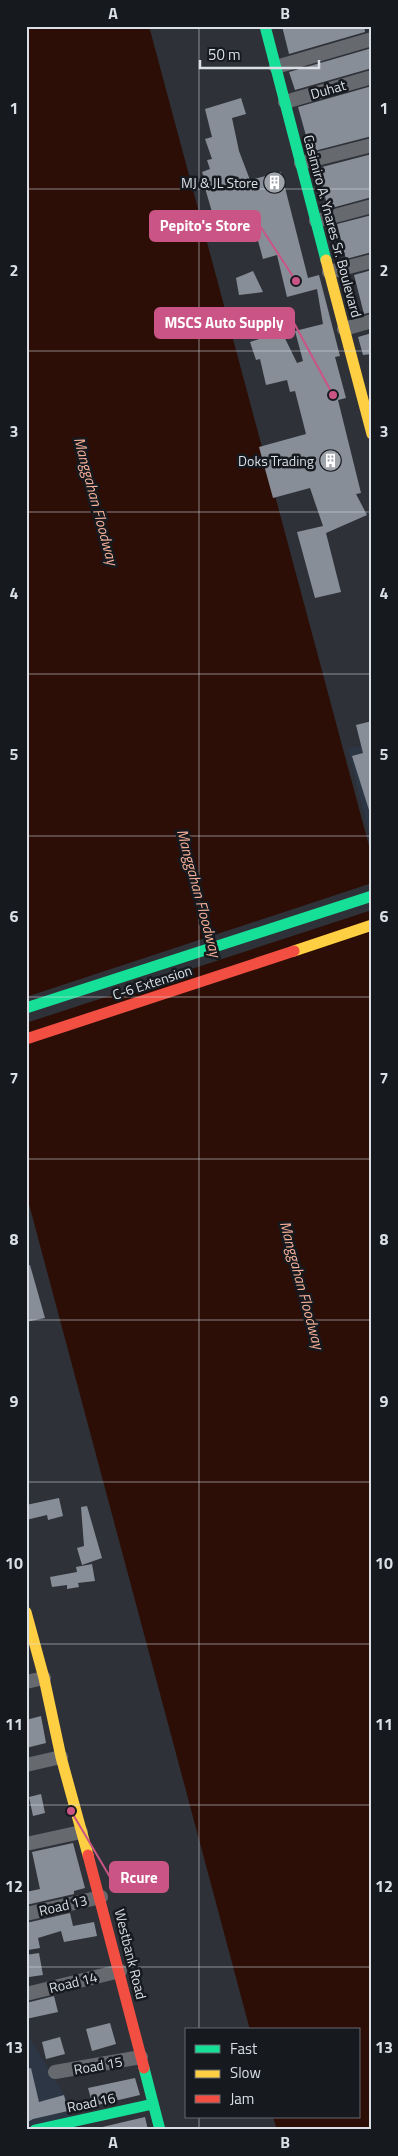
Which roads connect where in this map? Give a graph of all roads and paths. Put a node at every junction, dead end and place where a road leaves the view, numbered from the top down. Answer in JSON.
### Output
{"nodes":[{"id":1,"x":265,"y":26,"type":"edge"},
{"id":2,"x":372,"y":39,"type":"edge"},
{"id":3,"x":276,"y":67,"type":"junction"},
{"id":4,"x":372,"y":77,"type":"edge"},
{"id":5,"x":285,"y":102,"type":"junction"},
{"id":6,"x":372,"y":145,"type":"edge"},
{"id":7,"x":301,"y":163,"type":"junction"},
{"id":8,"x":372,"y":206,"type":"edge"},
{"id":9,"x":316,"y":221,"type":"junction"},
{"id":10,"x":372,"y":260,"type":"edge"},
{"id":11,"x":329,"y":272,"type":"junction"},
{"id":12,"x":372,"y":321,"type":"edge"},
{"id":13,"x":344,"y":329,"type":"junction"},
{"id":14,"x":366,"y":392,"type":"edge"},
{"id":15,"x":372,"y":434,"type":"edge"},
{"id":16,"x":372,"y":896,"type":"edge"},
{"id":17,"x":372,"y":925,"type":"edge"},
{"id":18,"x":26,"y":1008,"type":"edge"},
{"id":19,"x":26,"y":1038,"type":"edge"},
{"id":20,"x":26,"y":1612,"type":"edge"},
{"id":21,"x":44,"y":1678,"type":"junction"},
{"id":22,"x":26,"y":1682,"type":"edge"},
{"id":23,"x":61,"y":1757,"type":"junction"},
{"id":24,"x":26,"y":1765,"type":"edge"},
{"id":25,"x":81,"y":1832,"type":"junction"},
{"id":26,"x":26,"y":1844,"type":"edge"},
{"id":27,"x":101,"y":1897,"type":"junction"},
{"id":28,"x":26,"y":1914,"type":"edge"},
{"id":29,"x":120,"y":1970,"type":"junction"},
{"id":30,"x":26,"y":1994,"type":"edge"},
{"id":31,"x":141,"y":2057,"type":"junction"},
{"id":32,"x":56,"y":2072,"type":"dead end"},
{"id":33,"x":153,"y":2104,"type":"junction"},
{"id":34,"x":35,"y":2130,"type":"edge"},
{"id":35,"x":160,"y":2130,"type":"edge"}],
"edges":[{"from":1,"to":3,"type":"main road","name":"Casimiro A. Ynares Sr. Boulevard"},
{"from":2,"to":3,"type":"street"},
{"from":3,"to":5,"type":"main road","name":"Casimiro A. Ynares Sr. Boulevard"},
{"from":4,"to":5,"type":"street","name":"Duhat"},
{"from":5,"to":7,"type":"main road","name":"Casimiro A. Ynares Sr. Boulevard"},
{"from":6,"to":7,"type":"street"},
{"from":7,"to":9,"type":"main road","name":"Casimiro A. Ynares Sr. Boulevard"},
{"from":8,"to":9,"type":"street"},
{"from":9,"to":11,"type":"main road","name":"Casimiro A. Ynares Sr. Boulevard"},
{"from":10,"to":11,"type":"street"},
{"from":11,"to":13,"type":"main road","name":"Casimiro A. Ynares Sr. Boulevard"},
{"from":12,"to":13,"type":"street"},
{"from":13,"to":14,"type":"main road","name":"Casimiro A. Ynares Sr. Boulevard"},
{"from":14,"to":15,"type":"main road","name":"Casimiro A. Ynares Sr. Boulevard"},
{"from":16,"to":18,"type":"main road","name":"C-6 Extension"},
{"from":17,"to":19,"type":"main road","name":"C-6 Extension"},
{"from":20,"to":21,"type":"main road","name":"Westbank Road"},
{"from":21,"to":22,"type":"street"},
{"from":21,"to":23,"type":"main road","name":"Westbank Road"},
{"from":23,"to":24,"type":"street"},
{"from":23,"to":25,"type":"main road","name":"Westbank Road"},
{"from":25,"to":26,"type":"street"},
{"from":25,"to":27,"type":"main road","name":"Westbank Road"},
{"from":27,"to":28,"type":"street","name":"Road 13"},
{"from":27,"to":29,"type":"main road","name":"Westbank Road"},
{"from":29,"to":30,"type":"street","name":"Road 14"},
{"from":29,"to":31,"type":"main road","name":"Westbank Road"},
{"from":31,"to":32,"type":"street","name":"Road 15"},
{"from":31,"to":33,"type":"main road","name":"Westbank Road"},
{"from":33,"to":34,"type":"main road","name":"Road 16"},
{"from":33,"to":35,"type":"main road","name":"Westbank Road"}]}
